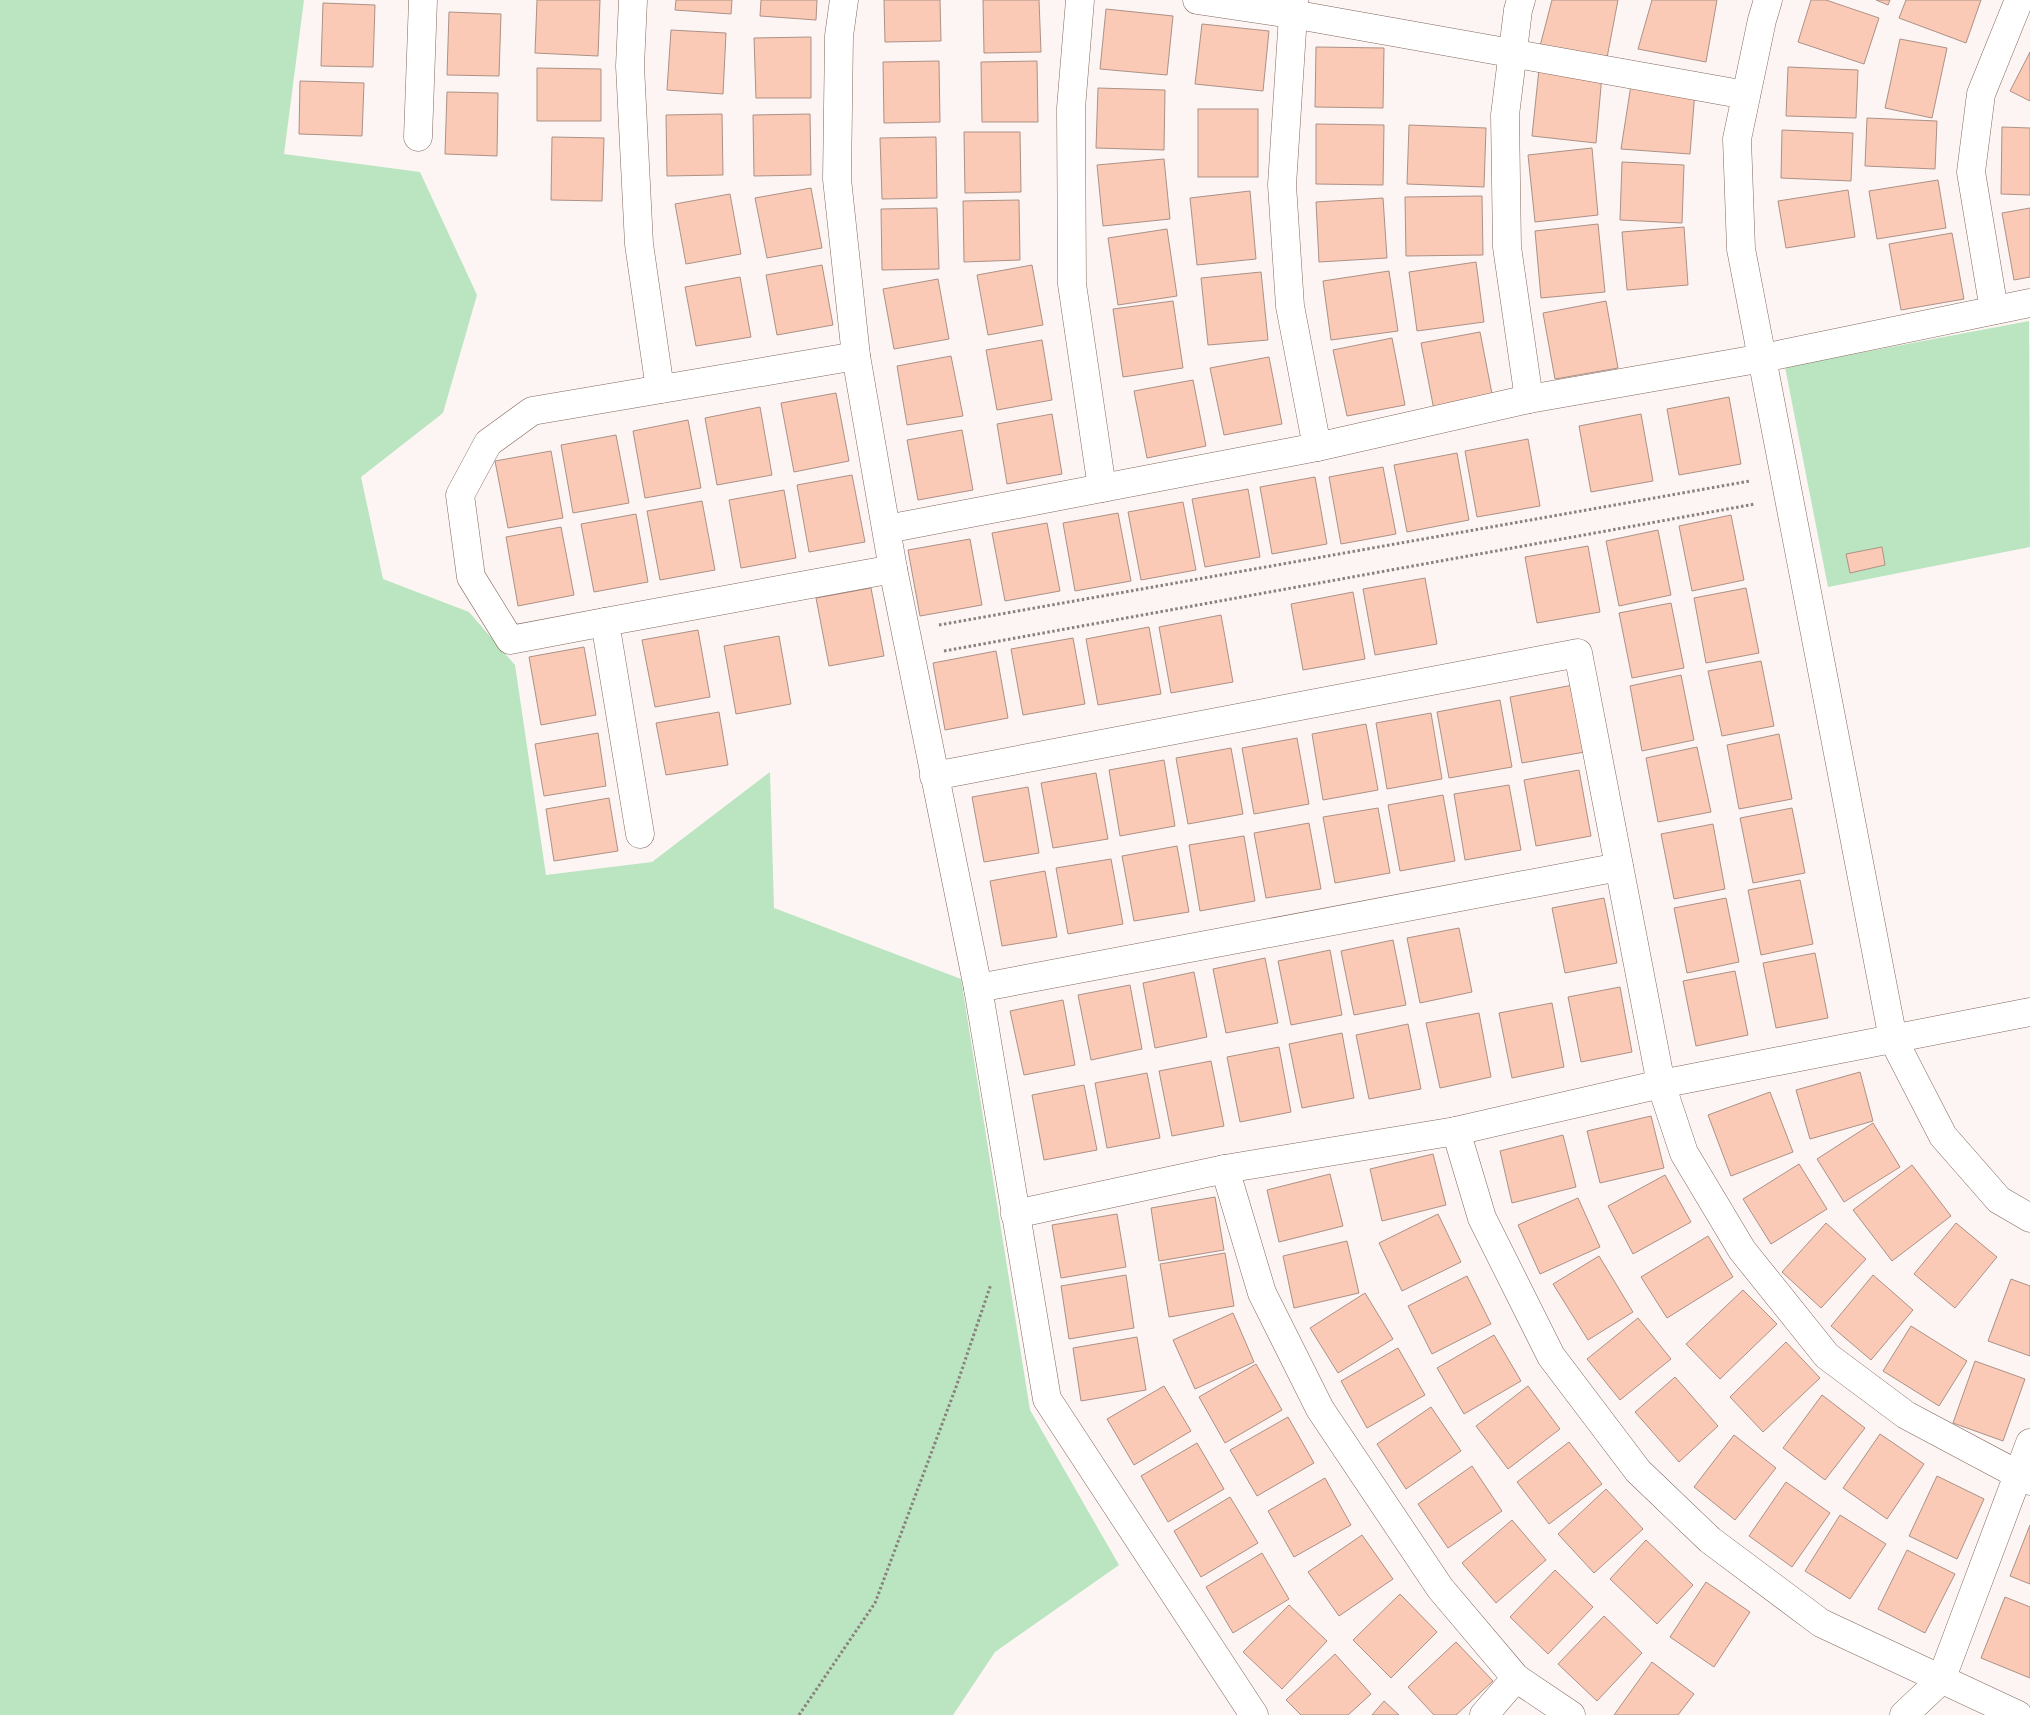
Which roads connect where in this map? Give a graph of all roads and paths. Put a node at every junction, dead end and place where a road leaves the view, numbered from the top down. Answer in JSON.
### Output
{"nodes":[{"id":1,"x":423,"y":0,"type":"edge"},
{"id":2,"x":633,"y":0,"type":"edge"},
{"id":3,"x":844,"y":0,"type":"edge"},
{"id":4,"x":1080,"y":0,"type":"edge"},
{"id":5,"x":1197,"y":0,"type":"edge"},
{"id":6,"x":1521,"y":0,"type":"edge"},
{"id":7,"x":1768,"y":0,"type":"edge"},
{"id":8,"x":2020,"y":0,"type":"edge"},
{"id":9,"x":2030,"y":4,"type":"edge"},
{"id":10,"x":1293,"y":7,"type":"edge"},
{"id":11,"x":1512,"y":54,"type":"junction"},
{"id":12,"x":1746,"y":95,"type":"junction"},
{"id":13,"x":418,"y":137,"type":"dead end"},
{"id":14,"x":2030,"y":303,"type":"edge"},
{"id":15,"x":1994,"y":310,"type":"junction"},
{"id":16,"x":856,"y":356,"type":"junction"},
{"id":17,"x":1763,"y":358,"type":"junction"},
{"id":18,"x":660,"y":390,"type":"junction"},
{"id":19,"x":1529,"y":399,"type":"junction"},
{"id":20,"x":1317,"y":447,"type":"junction"},
{"id":21,"x":1787,"y":486,"type":"junction"},
{"id":22,"x":1102,"y":488,"type":"junction"},
{"id":23,"x":887,"y":528,"type":"junction"},
{"id":24,"x":892,"y":570,"type":"junction"},
{"id":25,"x":605,"y":622,"type":"junction"},
{"id":26,"x":908,"y":644,"type":"junction"},
{"id":27,"x":934,"y":776,"type":"junction"},
{"id":28,"x":640,"y":834,"type":"dead end"},
{"id":29,"x":1619,"y":867,"type":"junction"},
{"id":30,"x":978,"y":988,"type":"junction"},
{"id":31,"x":2030,"y":1012,"type":"edge"},
{"id":32,"x":1893,"y":1039,"type":"junction"},
{"id":33,"x":1661,"y":1084,"type":"junction"},
{"id":34,"x":1456,"y":1131,"type":"junction"},
{"id":35,"x":1225,"y":1169,"type":"junction"},
{"id":36,"x":1015,"y":1214,"type":"junction"},
{"id":37,"x":2030,"y":1218,"type":"edge"},
{"id":38,"x":993,"y":1278,"type":"dead end"},
{"id":39,"x":2030,"y":1444,"type":"edge"},
{"id":40,"x":2024,"y":1478,"type":"edge"},
{"id":41,"x":1516,"y":1678,"type":"junction"},
{"id":42,"x":1941,"y":1680,"type":"junction"},
{"id":43,"x":800,"y":1715,"type":"edge"},
{"id":44,"x":1254,"y":1715,"type":"edge"},
{"id":45,"x":1484,"y":1715,"type":"edge"},
{"id":46,"x":1571,"y":1715,"type":"edge"},
{"id":47,"x":1904,"y":1715,"type":"edge"},
{"id":48,"x":2018,"y":1715,"type":"edge"}],
"edges":[{"from":1,"to":13,"type":"street"},
{"from":2,"to":18,"type":"street"},
{"from":3,"to":16,"type":"street"},
{"from":4,"to":22,"type":"street"},
{"from":5,"to":10,"type":"street"},
{"from":6,"to":11,"type":"street"},
{"from":7,"to":12,"type":"street"},
{"from":8,"to":9,"type":"street"},
{"from":8,"to":15,"type":"street"},
{"from":10,"to":11,"type":"street"},
{"from":10,"to":20,"type":"street"},
{"from":11,"to":12,"type":"street"},
{"from":11,"to":19,"type":"street"},
{"from":12,"to":17,"type":"street"},
{"from":14,"to":15,"type":"street"},
{"from":15,"to":17,"type":"street"},
{"from":16,"to":18,"type":"street"},
{"from":16,"to":23,"type":"street"},
{"from":17,"to":19,"type":"street"},
{"from":17,"to":21,"type":"street"},
{"from":18,"to":25,"type":"street"},
{"from":19,"to":20,"type":"street"},
{"from":20,"to":22,"type":"street"},
{"from":21,"to":26,"type":"path"},
{"from":21,"to":26,"type":"path"},
{"from":21,"to":32,"type":"street"},
{"from":22,"to":23,"type":"street"},
{"from":23,"to":24,"type":"street"},
{"from":24,"to":25,"type":"street"},
{"from":24,"to":26,"type":"street"},
{"from":25,"to":28,"type":"street"},
{"from":26,"to":27,"type":"street"},
{"from":27,"to":29,"type":"street"},
{"from":27,"to":30,"type":"street"},
{"from":29,"to":30,"type":"street"},
{"from":29,"to":33,"type":"street"},
{"from":30,"to":36,"type":"street"},
{"from":31,"to":32,"type":"street"},
{"from":32,"to":33,"type":"street"},
{"from":32,"to":37,"type":"street"},
{"from":33,"to":34,"type":"street"},
{"from":33,"to":40,"type":"street"},
{"from":34,"to":35,"type":"street"},
{"from":34,"to":42,"type":"street"},
{"from":35,"to":36,"type":"street"},
{"from":35,"to":41,"type":"street"},
{"from":36,"to":44,"type":"street"},
{"from":38,"to":43,"type":"path"},
{"from":39,"to":40,"type":"street"},
{"from":40,"to":42,"type":"street"},
{"from":41,"to":45,"type":"street"},
{"from":41,"to":46,"type":"street"},
{"from":42,"to":47,"type":"street"},
{"from":42,"to":48,"type":"street"}]}
